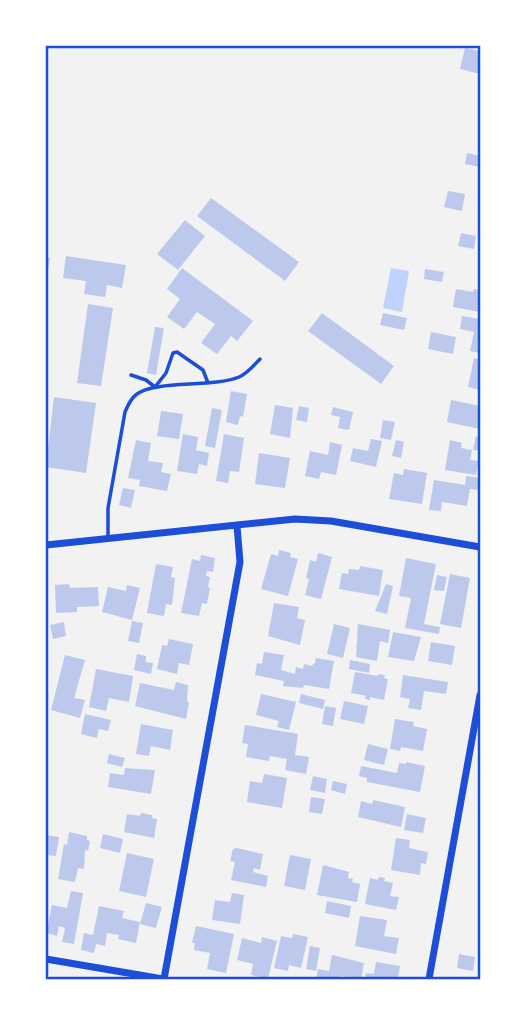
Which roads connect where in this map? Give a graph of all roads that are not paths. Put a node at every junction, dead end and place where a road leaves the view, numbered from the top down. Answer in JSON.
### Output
{"nodes":[{"id":1,"x":260,"y":359,"type":"dead end"},
{"id":2,"x":131,"y":375,"type":"dead end"},
{"id":3,"x":208,"y":383,"type":"junction"},
{"id":4,"x":155,"y":387,"type":"junction"},
{"id":5,"x":237,"y":526,"type":"junction"},
{"id":6,"x":108,"y":538,"type":"junction"},
{"id":7,"x":46,"y":545,"type":"edge"},
{"id":8,"x":481,"y":547,"type":"edge"},
{"id":9,"x":481,"y":695,"type":"edge"},
{"id":10,"x":46,"y":958,"type":"edge"},
{"id":11,"x":163,"y":979,"type":"edge"},
{"id":12,"x":429,"y":979,"type":"edge"}],
"edges":[{"from":1,"to":3,"type":"lane"},
{"from":2,"to":4,"type":"lane"},
{"from":3,"to":4,"type":"lane"},
{"from":3,"to":4,"type":"lane"},
{"from":4,"to":6,"type":"lane"},
{"from":5,"to":6,"type":"street"},
{"from":5,"to":8,"type":"street"},
{"from":5,"to":11,"type":"street"},
{"from":6,"to":7,"type":"street"},
{"from":9,"to":12,"type":"street"},
{"from":10,"to":11,"type":"street"}]}
